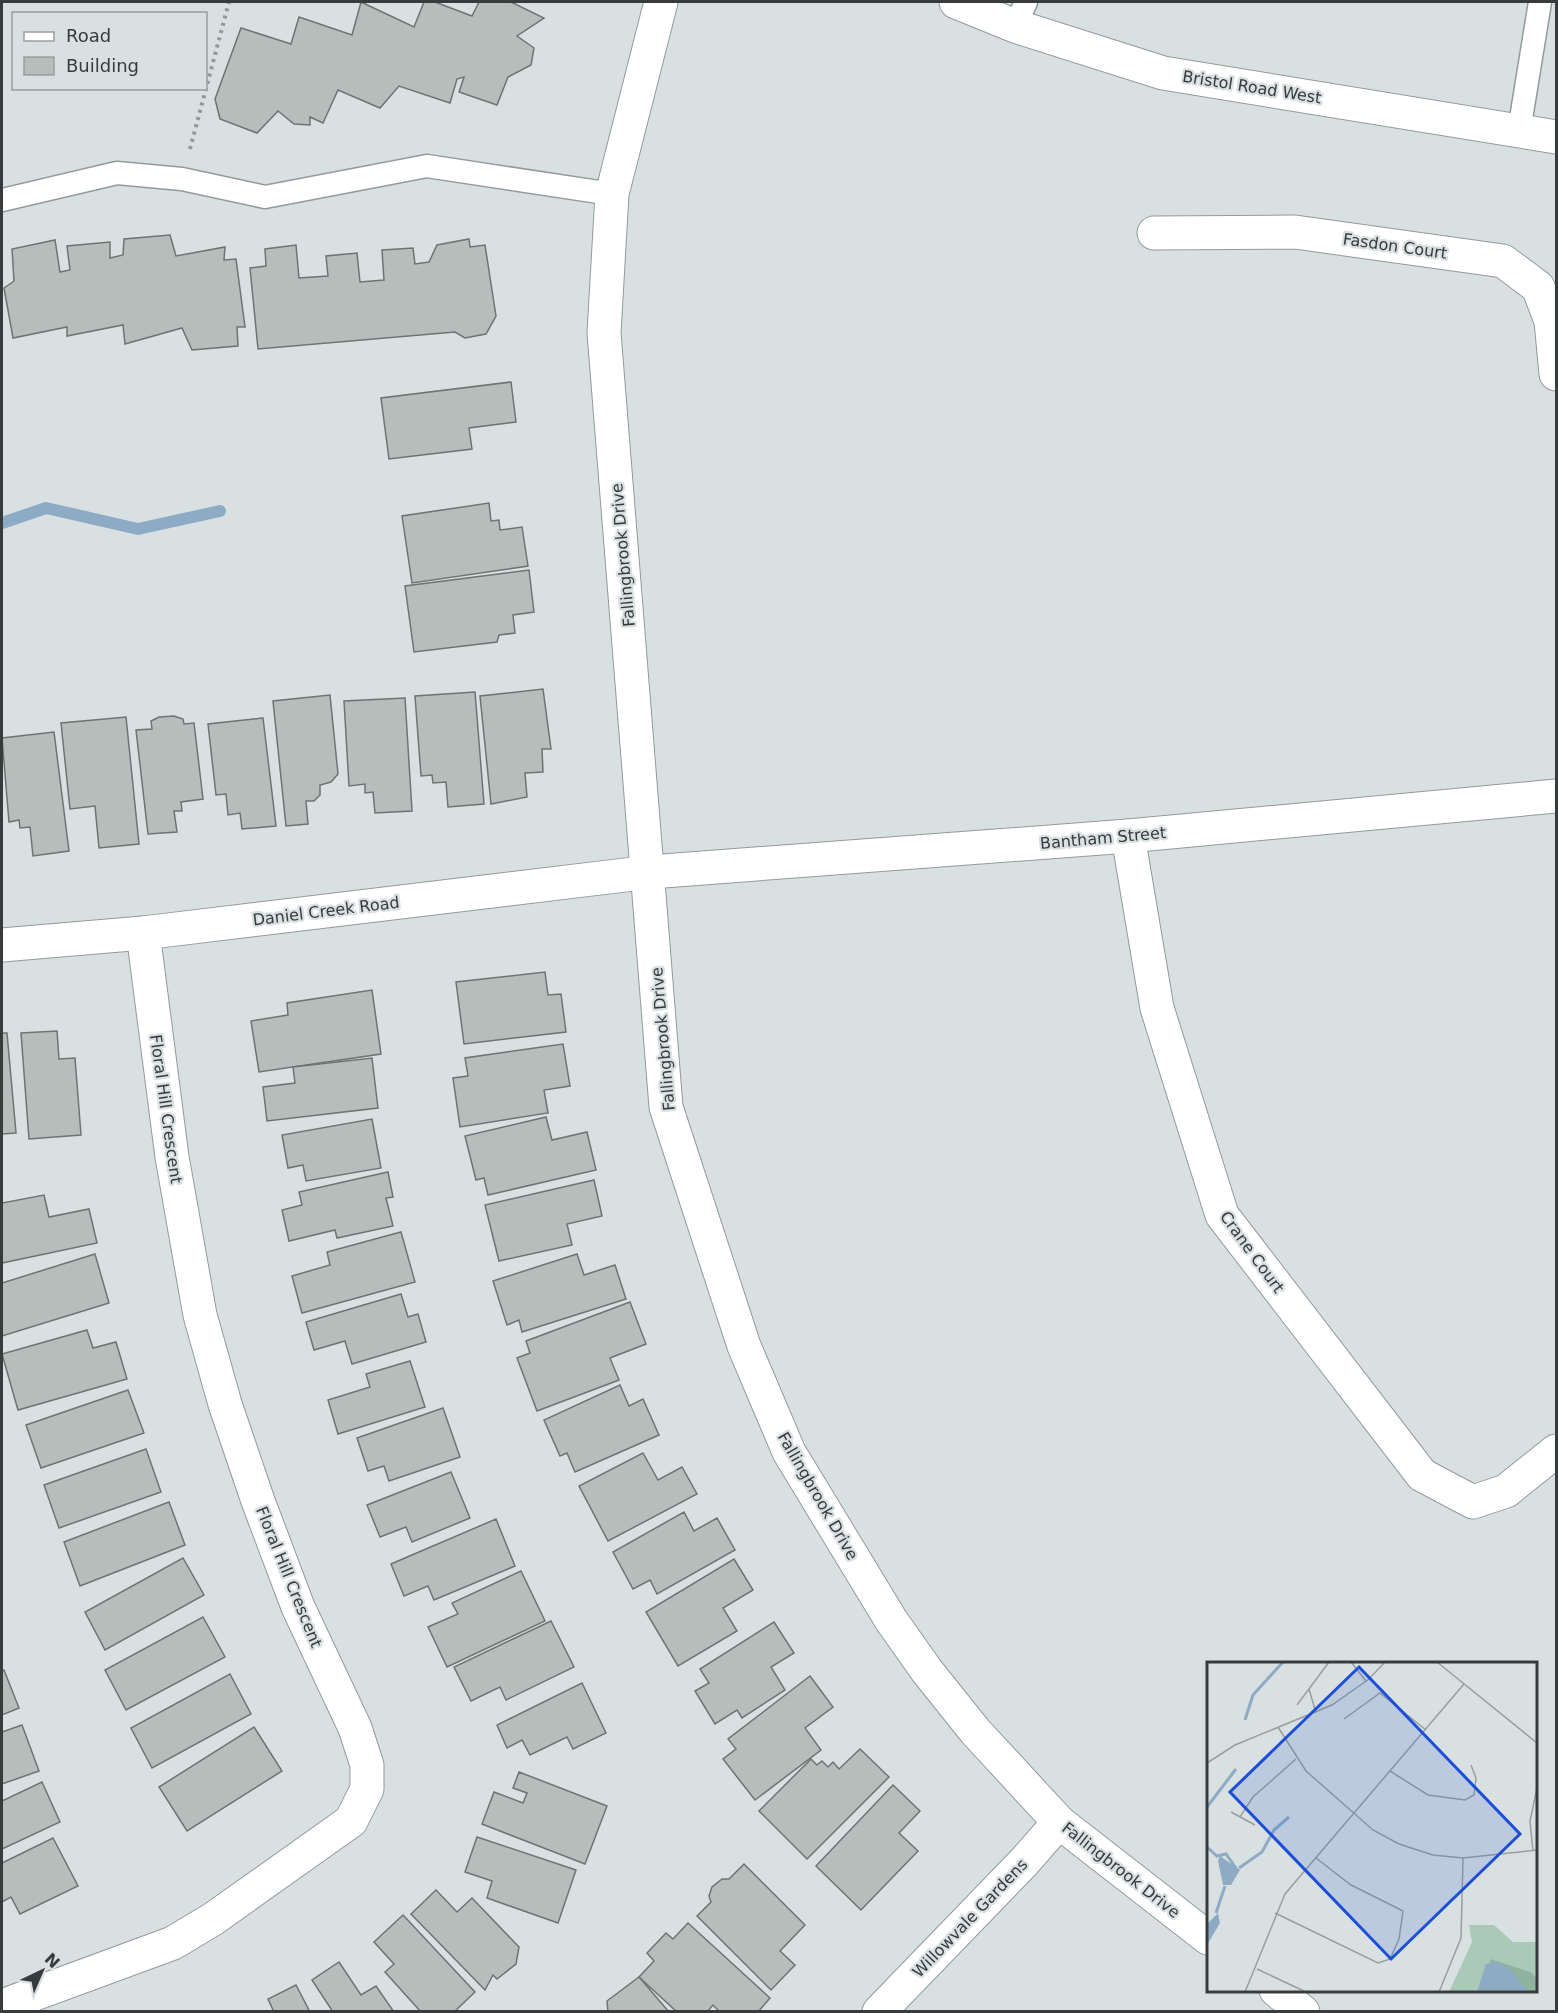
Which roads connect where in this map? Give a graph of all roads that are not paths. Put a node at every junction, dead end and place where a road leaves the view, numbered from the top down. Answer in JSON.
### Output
{"nodes":[{"id":1,"x":661,"y":2,"type":"edge"},
{"id":2,"x":956,"y":2,"type":"edge"},
{"id":3,"x":1540,"y":2,"type":"edge"},
{"id":4,"x":1021,"y":14,"type":"edge"},
{"id":5,"x":1519,"y":131,"type":"junction"},
{"id":6,"x":1557,"y":137,"type":"edge"},
{"id":7,"x":612,"y":194,"type":"junction"},
{"id":8,"x":2,"y":200,"type":"edge"},
{"id":9,"x":1154,"y":233,"type":"dead end"},
{"id":10,"x":1557,"y":374,"type":"edge"},
{"id":11,"x":1557,"y":796,"type":"edge"},
{"id":12,"x":1128,"y":836,"type":"junction"},
{"id":13,"x":650,"y":872,"type":"junction"},
{"id":14,"x":143,"y":933,"type":"junction"},
{"id":15,"x":2,"y":945,"type":"edge"},
{"id":16,"x":1557,"y":1451,"type":"edge"},
{"id":17,"x":1059,"y":1822,"type":"junction"},
{"id":18,"x":1207,"y":1936,"type":"edge"},
{"id":19,"x":1278,"y":1992,"type":"edge"},
{"id":20,"x":2,"y":2006,"type":"edge"},
{"id":21,"x":879,"y":2012,"type":"edge"},
{"id":22,"x":1302,"y":2012,"type":"edge"}],
"edges":[{"from":1,"to":7,"type":"street","name":"Fallingbrook Drive"},
{"from":2,"to":4,"type":"street","name":"Bristol Road West"},
{"from":3,"to":5,"type":"lane"},
{"from":4,"to":5,"type":"street","name":"Bristol Road West"},
{"from":5,"to":6,"type":"street","name":"Bristol Road West"},
{"from":7,"to":8,"type":"lane"},
{"from":7,"to":13,"type":"street","name":"Fallingbrook Drive"},
{"from":9,"to":10,"type":"street","name":"Fasdon Court"},
{"from":11,"to":12,"type":"street","name":"Bantham Street"},
{"from":12,"to":13,"type":"street","name":"Bantham Street"},
{"from":12,"to":16,"type":"street","name":"Crane Court"},
{"from":13,"to":14,"type":"street","name":"Daniel Creek Road"},
{"from":13,"to":17,"type":"street","name":"Fallingbrook Drive"},
{"from":14,"to":15,"type":"street","name":"Daniel Creek Road"},
{"from":14,"to":20,"type":"street","name":"Floral Hill Crescent"},
{"from":17,"to":18,"type":"street","name":"Fallingbrook Drive"},
{"from":17,"to":21,"type":"street","name":"Willowvale Gardens"},
{"from":19,"to":22,"type":"street"}]}
